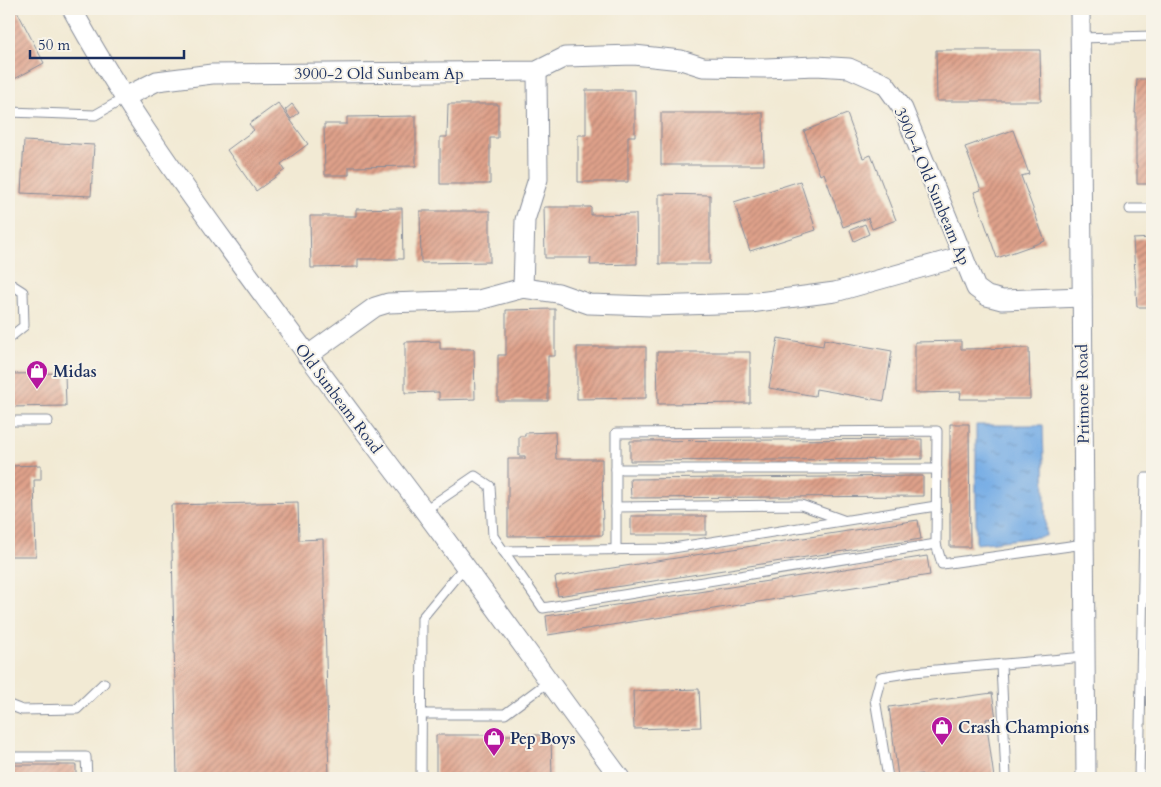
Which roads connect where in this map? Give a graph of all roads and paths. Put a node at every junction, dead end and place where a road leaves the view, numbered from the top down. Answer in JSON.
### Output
{"nodes":[{"id":1,"x":72,"y":9,"type":"edge"},
{"id":2,"x":1080,"y":9,"type":"edge"},
{"id":3,"x":1152,"y":36,"type":"edge"},
{"id":4,"x":1080,"y":38,"type":"junction"},
{"id":5,"x":634,"y":55,"type":"joint"},
{"id":6,"x":537,"y":71,"type":"junction"},
{"id":7,"x":125,"y":97,"type":"junction"},
{"id":8,"x":9,"y":112,"type":"edge"},
{"id":9,"x":1130,"y":209,"type":"dead end"},
{"id":10,"x":1152,"y":209,"type":"edge"},
{"id":11,"x":963,"y":256,"type":"junction"},
{"id":12,"x":9,"y":283,"type":"edge"},
{"id":13,"x":523,"y":288,"type":"junction"},
{"id":14,"x":1082,"y":297,"type":"junction"},
{"id":15,"x":9,"y":338,"type":"edge"},
{"id":16,"x":307,"y":356,"type":"junction"},
{"id":17,"x":9,"y":421,"type":"edge"},
{"id":18,"x":48,"y":421,"type":"dead end"},
{"id":19,"x":937,"y":468,"type":"junction"},
{"id":20,"x":616,"y":469,"type":"junction"},
{"id":21,"x":1152,"y":478,"type":"edge"},
{"id":22,"x":936,"y":506,"type":"junction"},
{"id":23,"x":616,"y":507,"type":"junction"},
{"id":24,"x":425,"y":510,"type":"junction"},
{"id":25,"x":846,"y":520,"type":"junction"},
{"id":26,"x":936,"y":544,"type":"junction"},
{"id":27,"x":1084,"y":544,"type":"junction"},
{"id":28,"x":616,"y":550,"type":"junction"},
{"id":29,"x":503,"y":551,"type":"junction"},
{"id":30,"x":465,"y":566,"type":"junction"},
{"id":31,"x":1084,"y":657,"type":"junction"},
{"id":32,"x":1001,"y":664,"type":"junction"},
{"id":33,"x":548,"y":682,"type":"junction"},
{"id":34,"x":104,"y":683,"type":"dead end"},
{"id":35,"x":9,"y":705,"type":"edge"},
{"id":36,"x":422,"y":714,"type":"junction"},
{"id":37,"x":9,"y":757,"type":"edge"},
{"id":38,"x":86,"y":778,"type":"edge"},
{"id":39,"x":421,"y":778,"type":"edge"},
{"id":40,"x":620,"y":778,"type":"edge"},
{"id":41,"x":888,"y":778,"type":"edge"},
{"id":42,"x":1006,"y":778,"type":"edge"},
{"id":43,"x":1086,"y":778,"type":"edge"},
{"id":44,"x":1139,"y":778,"type":"edge"}],
"edges":[{"from":1,"to":7,"type":"street","name":"Old Sunbeam Road"},
{"from":2,"to":4,"type":"street","name":"Pritmore Road"},
{"from":3,"to":4,"type":"lane"},
{"from":4,"to":14,"type":"street","name":"Pritmore Road"},
{"from":5,"to":6,"type":"street","name":"3900-2 Old Sunbeam Ap"},
{"from":5,"to":11,"type":"street","name":"3900-4 Old Sunbeam Ap"},
{"from":6,"to":7,"type":"street","name":"3900-2 Old Sunbeam Ap"},
{"from":6,"to":13,"type":"street"},
{"from":7,"to":8,"type":"lane"},
{"from":7,"to":16,"type":"street","name":"Old Sunbeam Road"},
{"from":9,"to":10,"type":"lane"},
{"from":11,"to":13,"type":"street"},
{"from":11,"to":14,"type":"street","name":"3900-4 Old Sunbeam Ap"},
{"from":12,"to":15,"type":"lane"},
{"from":13,"to":16,"type":"street"},
{"from":14,"to":27,"type":"street","name":"Pritmore Road"},
{"from":16,"to":24,"type":"street","name":"Old Sunbeam Road"},
{"from":17,"to":18,"type":"lane"},
{"from":19,"to":20,"type":"lane"},
{"from":19,"to":20,"type":"lane"},
{"from":19,"to":22,"type":"lane"},
{"from":20,"to":23,"type":"lane"},
{"from":21,"to":44,"type":"lane"},
{"from":22,"to":25,"type":"lane"},
{"from":22,"to":26,"type":"lane"},
{"from":23,"to":25,"type":"lane"},
{"from":23,"to":28,"type":"lane"},
{"from":24,"to":29,"type":"lane"},
{"from":24,"to":30,"type":"street","name":"Old Sunbeam Road"},
{"from":25,"to":28,"type":"lane"},
{"from":26,"to":27,"type":"lane"},
{"from":26,"to":29,"type":"lane"},
{"from":27,"to":31,"type":"street","name":"Pritmore Road"},
{"from":28,"to":29,"type":"lane"},
{"from":30,"to":33,"type":"street","name":"Old Sunbeam Road"},
{"from":30,"to":36,"type":"lane"},
{"from":31,"to":32,"type":"lane"},
{"from":31,"to":43,"type":"street","name":"Pritmore Road"},
{"from":32,"to":41,"type":"lane"},
{"from":32,"to":42,"type":"lane"},
{"from":33,"to":36,"type":"lane"},
{"from":33,"to":40,"type":"street","name":"Old Sunbeam Road"},
{"from":34,"to":35,"type":"lane"},
{"from":36,"to":39,"type":"lane"},
{"from":37,"to":38,"type":"lane"}]}
